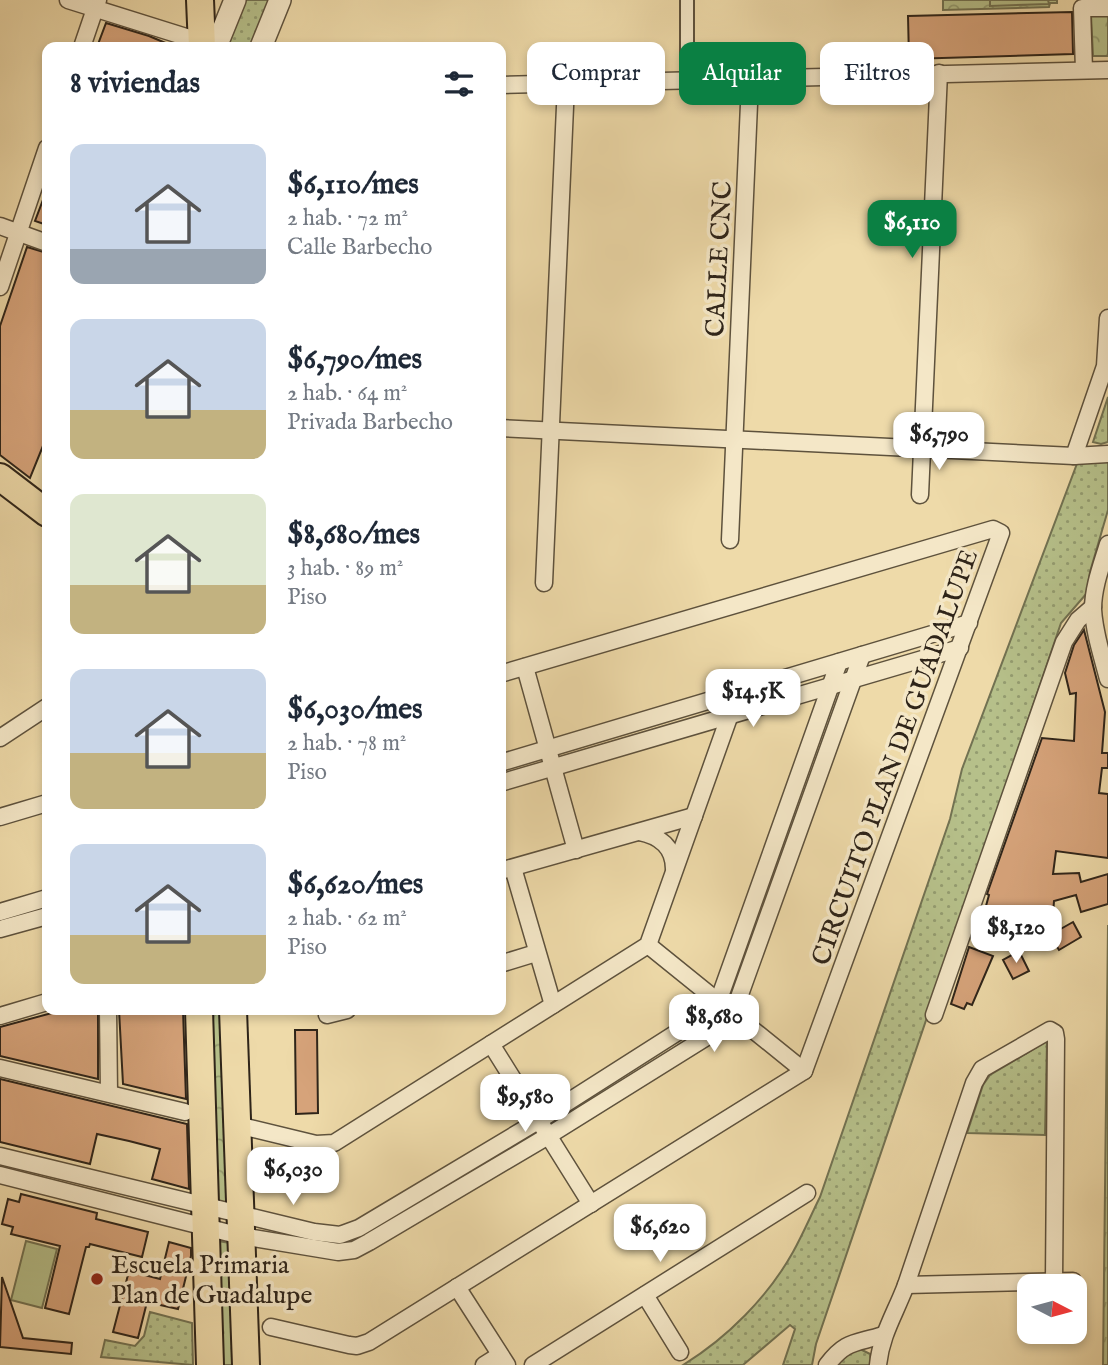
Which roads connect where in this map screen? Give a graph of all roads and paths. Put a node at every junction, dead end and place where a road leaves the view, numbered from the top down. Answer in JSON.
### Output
{"nodes":[{"id":1,"x":68,"y":0,"type":"edge"},
{"id":2,"x":200,"y":0,"type":"edge"},
{"id":3,"x":235,"y":0,"type":"edge"},
{"id":4,"x":280,"y":0,"type":"edge"},
{"id":5,"x":687,"y":0,"type":"edge"},
{"id":6,"x":97,"y":4,"type":"edge"},
{"id":7,"x":1108,"y":8,"type":"edge"},
{"id":8,"x":84,"y":42,"type":"edge"},
{"id":9,"x":197,"y":42,"type":"edge"},
{"id":10,"x":206,"y":42,"type":"edge"},
{"id":11,"x":209,"y":42,"type":"edge"},
{"id":12,"x":263,"y":42,"type":"edge"},
{"id":13,"x":687,"y":42,"type":"edge"},
{"id":14,"x":1108,"y":70,"type":"edge"},
{"id":15,"x":1084,"y":71,"type":"junction"},
{"id":16,"x":939,"y":73,"type":"junction"},
{"id":17,"x":806,"y":78,"type":"edge"},
{"id":18,"x":506,"y":85,"type":"edge"},
{"id":19,"x":527,"y":85,"type":"edge"},
{"id":20,"x":565,"y":105,"type":"edge"},
{"id":21,"x":749,"y":105,"type":"edge"},
{"id":22,"x":42,"y":163,"type":"edge"},
{"id":23,"x":0,"y":226,"type":"edge"},
{"id":24,"x":18,"y":233,"type":"junction"},
{"id":25,"x":42,"y":241,"type":"edge"},
{"id":26,"x":0,"y":287,"type":"edge"},
{"id":27,"x":1108,"y":318,"type":"edge"},
{"id":28,"x":506,"y":428,"type":"edge"},
{"id":29,"x":551,"y":431,"type":"junction"},
{"id":30,"x":735,"y":440,"type":"junction"},
{"id":31,"x":921,"y":449,"type":"junction"},
{"id":32,"x":1108,"y":454,"type":"edge"},
{"id":33,"x":1074,"y":456,"type":"junction"},
{"id":34,"x":0,"y":477,"type":"edge"},
{"id":35,"x":920,"y":495,"type":"dead end"},
{"id":36,"x":42,"y":501,"type":"edge"},
{"id":37,"x":730,"y":540,"type":"dead end"},
{"id":38,"x":1108,"y":544,"type":"edge"},
{"id":39,"x":544,"y":583,"type":"dead end"},
{"id":40,"x":1093,"y":607,"type":"junction"},
{"id":41,"x":969,"y":622,"type":"junction"},
{"id":42,"x":960,"y":648,"type":"junction"},
{"id":43,"x":862,"y":655,"type":"junction"},
{"id":44,"x":839,"y":662,"type":"junction"},
{"id":45,"x":525,"y":667,"type":"junction"},
{"id":46,"x":506,"y":672,"type":"edge"},
{"id":47,"x":1108,"y":679,"type":"edge"},
{"id":48,"x":852,"y":680,"type":"junction"},
{"id":49,"x":830,"y":686,"type":"junction"},
{"id":50,"x":738,"y":692,"type":"junction"},
{"id":51,"x":42,"y":710,"type":"edge"},
{"id":52,"x":729,"y":716,"type":"junction"},
{"id":53,"x":0,"y":738,"type":"edge"},
{"id":54,"x":548,"y":749,"type":"junction"},
{"id":55,"x":506,"y":761,"type":"edge"},
{"id":56,"x":553,"y":768,"type":"junction"},
{"id":57,"x":506,"y":781,"type":"edge"},
{"id":58,"x":42,"y":804,"type":"edge"},
{"id":59,"x":694,"y":816,"type":"junction"},
{"id":60,"x":0,"y":817,"type":"edge"},
{"id":61,"x":639,"y":832,"type":"junction"},
{"id":62,"x":576,"y":850,"type":"junction"},
{"id":63,"x":507,"y":869,"type":"edge"},
{"id":64,"x":674,"y":873,"type":"junction"},
{"id":65,"x":42,"y":899,"type":"edge"},
{"id":66,"x":0,"y":912,"type":"edge"},
{"id":67,"x":42,"y":917,"type":"edge"},
{"id":68,"x":0,"y":929,"type":"edge"},
{"id":69,"x":648,"y":945,"type":"junction"},
{"id":70,"x":536,"y":953,"type":"junction"},
{"id":71,"x":506,"y":962,"type":"edge"},
{"id":72,"x":718,"y":1002,"type":"junction"},
{"id":73,"x":42,"y":1003,"type":"edge"},
{"id":74,"x":553,"y":1004,"type":"junction"},
{"id":75,"x":733,"y":1014,"type":"junction"},
{"id":76,"x":108,"y":1015,"type":"edge"},
{"id":77,"x":199,"y":1015,"type":"edge"},
{"id":78,"x":233,"y":1015,"type":"edge"},
{"id":79,"x":934,"y":1015,"type":"dead end"},
{"id":80,"x":0,"y":1016,"type":"edge"},
{"id":81,"x":491,"y":1044,"type":"junction"},
{"id":82,"x":0,"y":1068,"type":"edge"},
{"id":83,"x":804,"y":1071,"type":"junction"},
{"id":84,"x":109,"y":1093,"type":"junction"},
{"id":85,"x":185,"y":1112,"type":"dead end"},
{"id":86,"x":538,"y":1121,"type":"junction"},
{"id":87,"x":237,"y":1125,"type":"junction"},
{"id":88,"x":548,"y":1136,"type":"junction"},
{"id":89,"x":0,"y":1156,"type":"edge"},
{"id":90,"x":0,"y":1175,"type":"edge"},
{"id":91,"x":807,"y":1194,"type":"dead end"},
{"id":92,"x":591,"y":1204,"type":"junction"},
{"id":93,"x":206,"y":1215,"type":"junction"},
{"id":94,"x":241,"y":1225,"type":"junction"},
{"id":95,"x":313,"y":1240,"type":"junction"},
{"id":96,"x":1054,"y":1274,"type":"edge"},
{"id":97,"x":1017,"y":1282,"type":"edge"},
{"id":98,"x":906,"y":1286,"type":"junction"},
{"id":99,"x":457,"y":1287,"type":"junction"},
{"id":100,"x":645,"y":1294,"type":"junction"},
{"id":101,"x":271,"y":1327,"type":"dead end"},
{"id":102,"x":875,"y":1338,"type":"junction"},
{"id":103,"x":680,"y":1352,"type":"dead end"},
{"id":104,"x":504,"y":1360,"type":"edge"},
{"id":105,"x":878,"y":1360,"type":"edge"},
{"id":106,"x":211,"y":1365,"type":"edge"},
{"id":107,"x":246,"y":1365,"type":"edge"},
{"id":108,"x":484,"y":1365,"type":"edge"},
{"id":109,"x":533,"y":1365,"type":"edge"},
{"id":110,"x":827,"y":1365,"type":"edge"}],
"edges":[{"from":1,"to":6,"type":"street"},
{"from":2,"to":10,"type":"main road"},
{"from":3,"to":11,"type":"street"},
{"from":4,"to":12,"type":"street"},
{"from":5,"to":13,"type":"street"},
{"from":6,"to":8,"type":"street"},
{"from":6,"to":9,"type":"street"},
{"from":7,"to":15,"type":"street"},
{"from":14,"to":15,"type":"street"},
{"from":15,"to":16,"type":"street"},
{"from":16,"to":17,"type":"street"},
{"from":16,"to":31,"type":"street"},
{"from":18,"to":19,"type":"street"},
{"from":20,"to":29,"type":"street"},
{"from":21,"to":30,"type":"street","name":"CALLE CNC"},
{"from":22,"to":24,"type":"street"},
{"from":23,"to":24,"type":"street"},
{"from":24,"to":25,"type":"street"},
{"from":24,"to":26,"type":"street"},
{"from":27,"to":33,"type":"street"},
{"from":28,"to":29,"type":"street"},
{"from":29,"to":30,"type":"street"},
{"from":29,"to":39,"type":"street"},
{"from":30,"to":31,"type":"street"},
{"from":30,"to":37,"type":"street","name":"CALLE CNC"},
{"from":31,"to":33,"type":"street"},
{"from":31,"to":35,"type":"street"},
{"from":32,"to":33,"type":"street"},
{"from":34,"to":36,"type":"main road"},
{"from":38,"to":40,"type":"street"},
{"from":40,"to":47,"type":"street"},
{"from":40,"to":79,"type":"street"},
{"from":41,"to":42,"type":"street","name":"CIRCUITO PLAN DE GUADALUPE"},
{"from":41,"to":43,"type":"street"},
{"from":41,"to":45,"type":"street","name":"CIRCUITO PLAN DE GUADALUPE"},
{"from":42,"to":48,"type":"street"},
{"from":42,"to":83,"type":"street","name":"CIRCUITO PLAN DE GUADALUPE"},
{"from":43,"to":44,"type":"street"},
{"from":43,"to":48,"type":"street"},
{"from":44,"to":49,"type":"street"},
{"from":44,"to":50,"type":"street"},
{"from":45,"to":46,"type":"street","name":"CIRCUITO PLAN DE GUADALUPE"},
{"from":45,"to":54,"type":"street"},
{"from":48,"to":49,"type":"street"},
{"from":48,"to":75,"type":"street"},
{"from":49,"to":52,"type":"street"},
{"from":49,"to":72,"type":"street"},
{"from":50,"to":52,"type":"street"},
{"from":50,"to":54,"type":"street"},
{"from":51,"to":53,"type":"street"},
{"from":52,"to":56,"type":"street"},
{"from":52,"to":59,"type":"street"},
{"from":54,"to":55,"type":"street"},
{"from":54,"to":56,"type":"street"},
{"from":56,"to":57,"type":"street"},
{"from":56,"to":62,"type":"street"},
{"from":58,"to":60,"type":"street"},
{"from":59,"to":61,"type":"street"},
{"from":59,"to":64,"type":"street"},
{"from":61,"to":62,"type":"street"},
{"from":61,"to":64,"type":"street"},
{"from":62,"to":63,"type":"street"},
{"from":63,"to":70,"type":"street"},
{"from":64,"to":69,"type":"street"},
{"from":65,"to":66,"type":"street"},
{"from":67,"to":68,"type":"street"},
{"from":69,"to":72,"type":"street"},
{"from":69,"to":74,"type":"street"},
{"from":70,"to":71,"type":"street"},
{"from":70,"to":74,"type":"street"},
{"from":72,"to":75,"type":"street"},
{"from":72,"to":86,"type":"street"},
{"from":73,"to":80,"type":"street"},
{"from":74,"to":81,"type":"street"},
{"from":75,"to":83,"type":"street"},
{"from":75,"to":88,"type":"street"},
{"from":76,"to":84,"type":"street"},
{"from":77,"to":93,"type":"main road"},
{"from":78,"to":87,"type":"main road"},
{"from":81,"to":86,"type":"street"},
{"from":81,"to":87,"type":"street"},
{"from":82,"to":84,"type":"street"},
{"from":83,"to":92,"type":"street"},
{"from":84,"to":85,"type":"street"},
{"from":86,"to":88,"type":"street"},
{"from":86,"to":95,"type":"street"},
{"from":87,"to":94,"type":"main road"},
{"from":88,"to":92,"type":"street"},
{"from":88,"to":95,"type":"street"},
{"from":89,"to":93,"type":"street"},
{"from":90,"to":93,"type":"street"},
{"from":91,"to":100,"type":"street"},
{"from":92,"to":99,"type":"street"},
{"from":93,"to":94,"type":"street"},
{"from":93,"to":94,"type":"street"},
{"from":93,"to":106,"type":"main road"},
{"from":94,"to":95,"type":"street"},
{"from":94,"to":95,"type":"street"},
{"from":94,"to":107,"type":"main road"},
{"from":96,"to":98,"type":"street"},
{"from":97,"to":98,"type":"street"},
{"from":98,"to":102,"type":"street"},
{"from":99,"to":101,"type":"street"},
{"from":99,"to":104,"type":"street"},
{"from":100,"to":103,"type":"street"},
{"from":100,"to":109,"type":"street"},
{"from":102,"to":105,"type":"street"},
{"from":102,"to":110,"type":"street"},
{"from":104,"to":108,"type":"street"}]}
